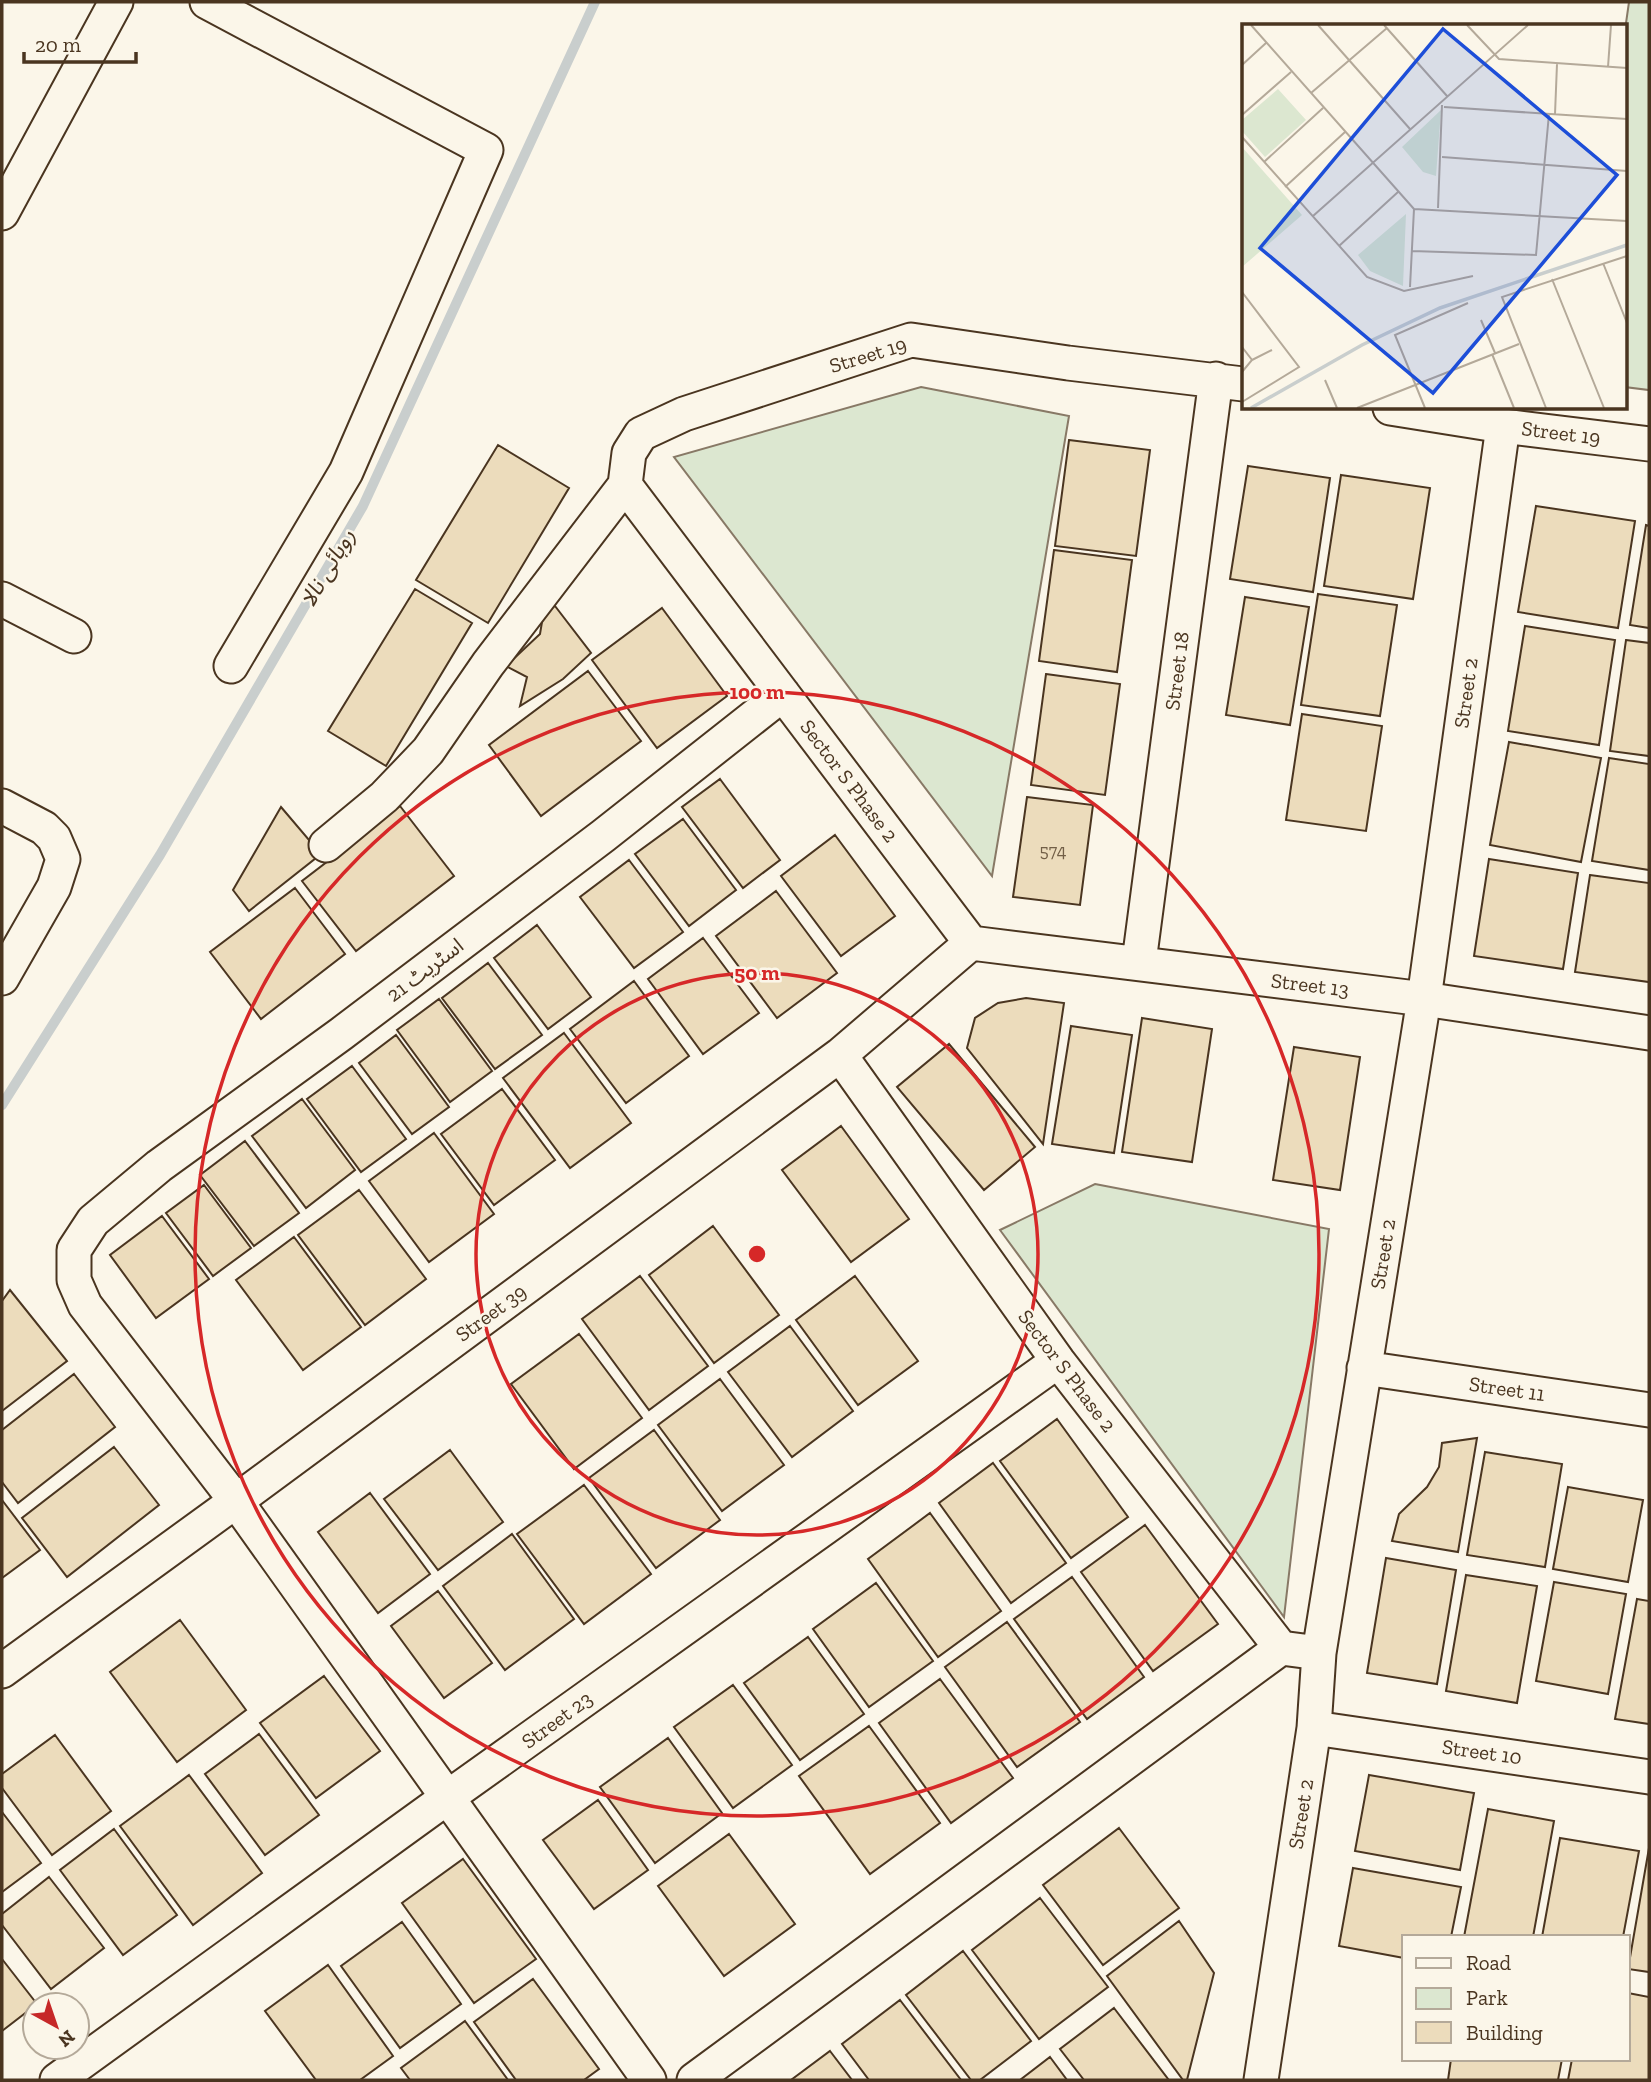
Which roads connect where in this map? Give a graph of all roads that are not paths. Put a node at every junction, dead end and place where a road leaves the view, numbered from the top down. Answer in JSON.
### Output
{"nodes":[{"id":1,"x":116,"y":2,"type":"edge"},
{"id":2,"x":207,"y":2,"type":"edge"},
{"id":3,"x":2,"y":214,"type":"edge"},
{"id":4,"x":1229,"y":381,"type":"edge"},
{"id":5,"x":1403,"y":410,"type":"edge"},
{"id":6,"x":1503,"y":426,"type":"junction"},
{"id":7,"x":1649,"y":444,"type":"edge"},
{"id":8,"x":625,"y":485,"type":"junction"},
{"id":9,"x":2,"y":599,"type":"edge"},
{"id":10,"x":74,"y":636,"type":"dead end"},
{"id":11,"x":231,"y":666,"type":"dead end"},
{"id":12,"x":783,"y":694,"type":"junction"},
{"id":13,"x":2,"y":806,"type":"edge"},
{"id":14,"x":326,"y":845,"type":"dead end"},
{"id":15,"x":971,"y":943,"type":"junction"},
{"id":16,"x":1139,"y":962,"type":"junction"},
{"id":17,"x":2,"y":978,"type":"edge"},
{"id":18,"x":1424,"y":999,"type":"junction"},
{"id":19,"x":1649,"y":1033,"type":"edge"},
{"id":20,"x":840,"y":1055,"type":"junction"},
{"id":21,"x":1058,"y":1361,"type":"junction"},
{"id":22,"x":1364,"y":1368,"type":"junction"},
{"id":23,"x":1649,"y":1410,"type":"edge"},
{"id":24,"x":236,"y":1501,"type":"junction"},
{"id":25,"x":1281,"y":1648,"type":"junction"},
{"id":26,"x":1320,"y":1653,"type":"junction"},
{"id":27,"x":2,"y":1671,"type":"edge"},
{"id":28,"x":1314,"y":1728,"type":"junction"},
{"id":29,"x":1649,"y":1777,"type":"edge"},
{"id":30,"x":448,"y":1797,"type":"junction"},
{"id":31,"x":57,"y":2080,"type":"edge"},
{"id":32,"x":649,"y":2080,"type":"edge"},
{"id":33,"x":694,"y":2080,"type":"edge"},
{"id":34,"x":1261,"y":2080,"type":"edge"}],
"edges":[{"from":1,"to":3,"type":"street"},
{"from":2,"to":11,"type":"street"},
{"from":4,"to":8,"type":"street","name":"Street 19"},
{"from":4,"to":16,"type":"street","name":"Street 18"},
{"from":5,"to":6,"type":"street","name":"Street 19"},
{"from":6,"to":7,"type":"street","name":"Street 19"},
{"from":6,"to":18,"type":"street","name":"Street 2"},
{"from":8,"to":12,"type":"street","name":"Sector S Phase 2"},
{"from":8,"to":14,"type":"street"},
{"from":9,"to":10,"type":"street"},
{"from":12,"to":15,"type":"street","name":"Sector S Phase 2"},
{"from":12,"to":24,"type":"street","name":"اسٹریٹ 21"},
{"from":13,"to":17,"type":"street"},
{"from":15,"to":16,"type":"street","name":"Street 13"},
{"from":15,"to":20,"type":"street","name":"Street 39"},
{"from":16,"to":18,"type":"street","name":"Street 13"},
{"from":18,"to":19,"type":"street","name":"Street 13"},
{"from":18,"to":22,"type":"street","name":"Street 2"},
{"from":20,"to":21,"type":"street","name":"Sector S Phase 2"},
{"from":20,"to":24,"type":"street","name":"Street 39"},
{"from":21,"to":25,"type":"street","name":"Sector S Phase 2"},
{"from":21,"to":30,"type":"street","name":"Street 23"},
{"from":22,"to":23,"type":"street","name":"Street 11"},
{"from":22,"to":26,"type":"street","name":"Street 2"},
{"from":24,"to":27,"type":"street","name":"Street 39"},
{"from":24,"to":30,"type":"street"},
{"from":25,"to":26,"type":"street"},
{"from":25,"to":33,"type":"street"},
{"from":26,"to":28,"type":"street","name":"Street 2"},
{"from":28,"to":29,"type":"street","name":"Street 10"},
{"from":28,"to":34,"type":"street","name":"Street 2"},
{"from":30,"to":31,"type":"street","name":"Street 23"},
{"from":30,"to":32,"type":"street"}]}
